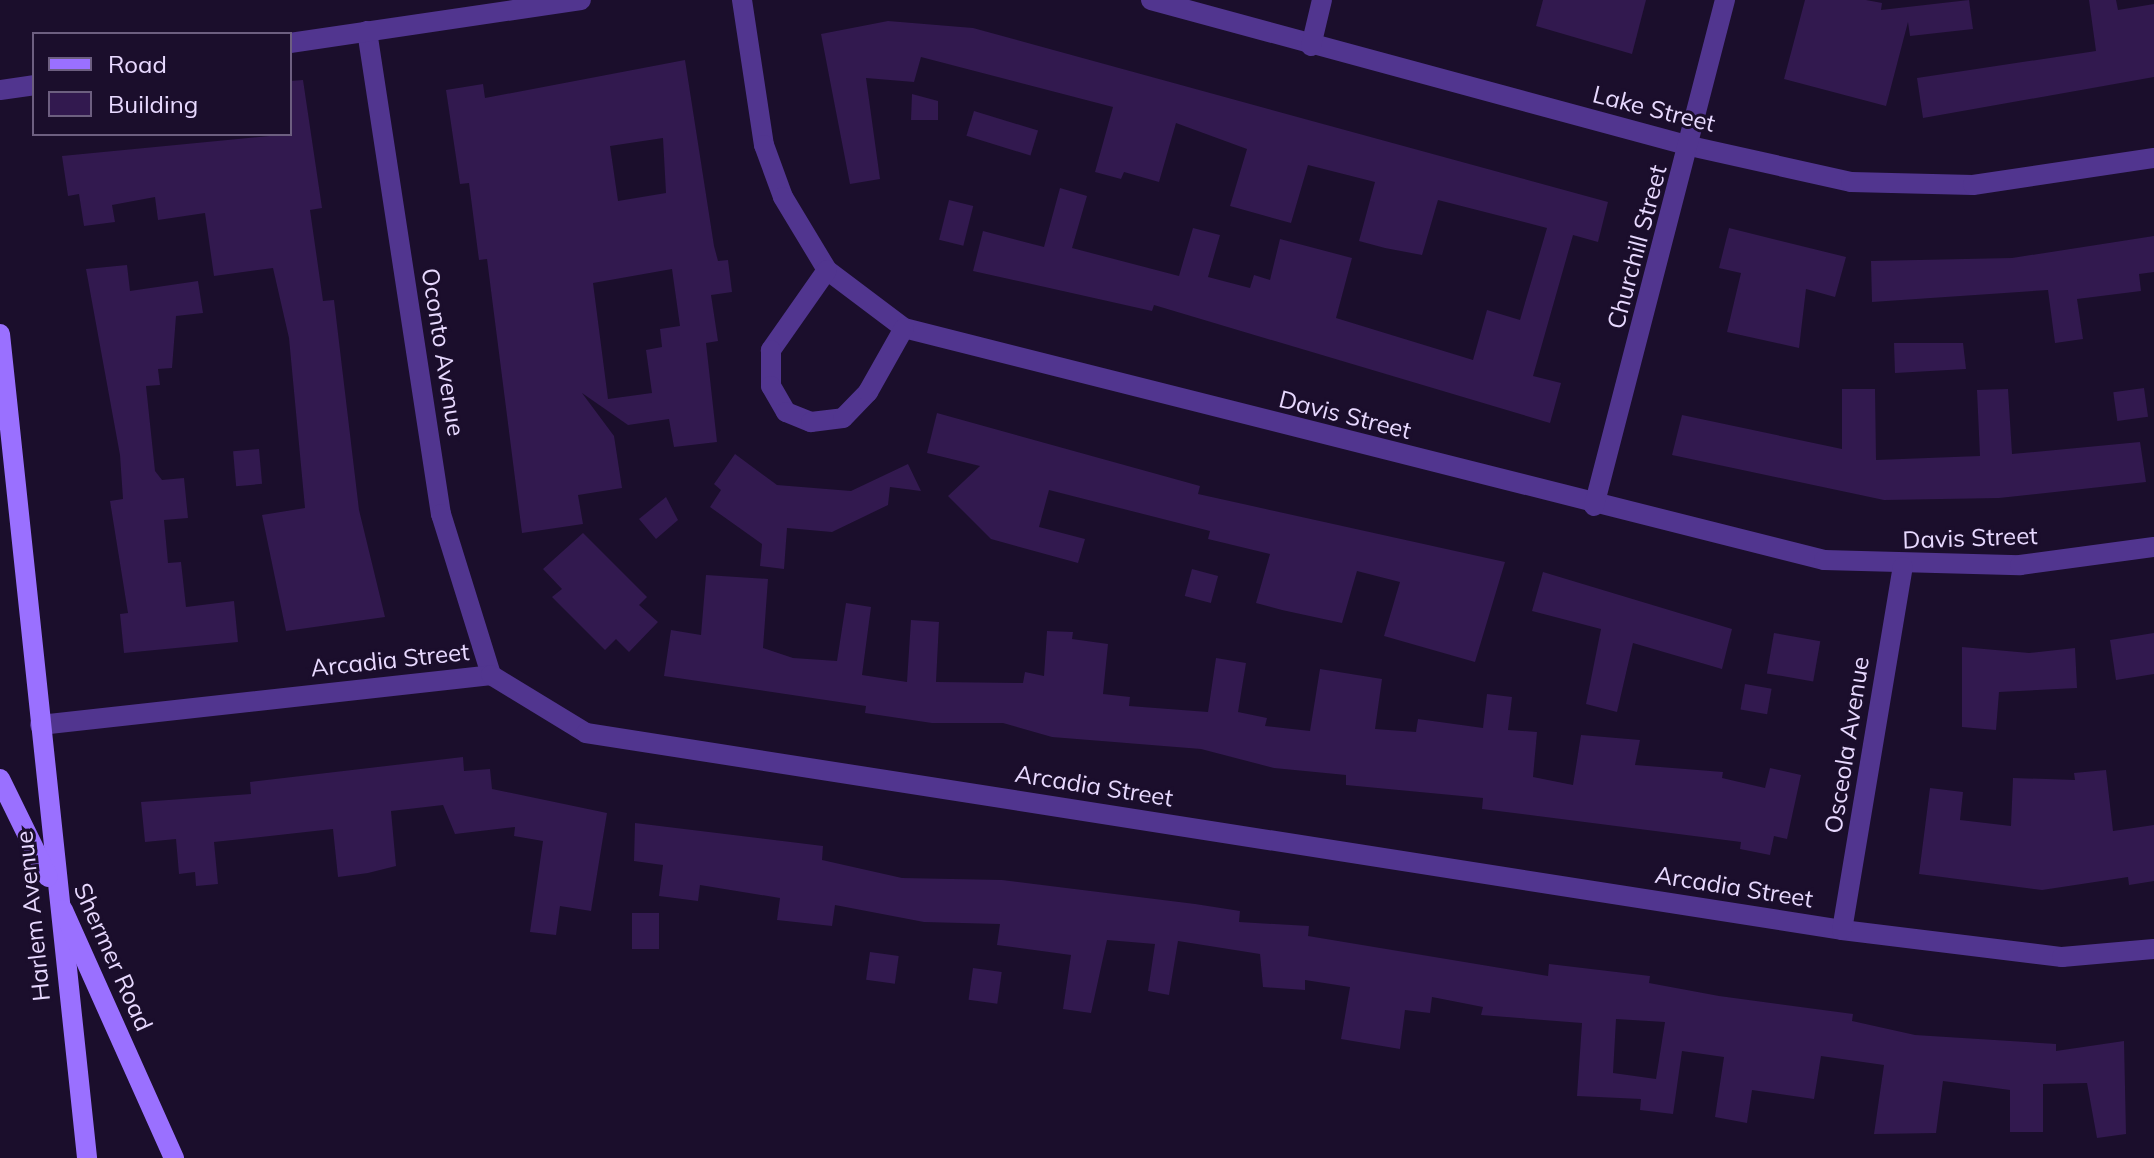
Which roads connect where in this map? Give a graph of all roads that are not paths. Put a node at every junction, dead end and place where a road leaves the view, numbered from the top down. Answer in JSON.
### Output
{"nodes":[{"id":1,"x":581,"y":0,"type":"edge"},
{"id":2,"x":742,"y":0,"type":"edge"},
{"id":3,"x":1151,"y":0,"type":"edge"},
{"id":4,"x":1322,"y":0,"type":"edge"},
{"id":5,"x":1725,"y":0,"type":"edge"},
{"id":6,"x":367,"y":31,"type":"junction"},
{"id":7,"x":292,"y":43,"type":"edge"},
{"id":8,"x":1311,"y":46,"type":"junction"},
{"id":9,"x":32,"y":85,"type":"edge"},
{"id":10,"x":0,"y":90,"type":"edge"},
{"id":11,"x":1690,"y":146,"type":"junction"},
{"id":12,"x":2154,"y":158,"type":"edge"},
{"id":13,"x":827,"y":270,"type":"junction"},
{"id":14,"x":904,"y":328,"type":"junction"},
{"id":15,"x":0,"y":334,"type":"edge"},
{"id":16,"x":1594,"y":506,"type":"junction"},
{"id":17,"x":2154,"y":547,"type":"edge"},
{"id":18,"x":1903,"y":567,"type":"junction"},
{"id":19,"x":491,"y":675,"type":"junction"},
{"id":20,"x":40,"y":725,"type":"junction"},
{"id":21,"x":0,"y":779,"type":"edge"},
{"id":22,"x":54,"y":890,"type":"junction"},
{"id":23,"x":1842,"y":930,"type":"junction"},
{"id":24,"x":2154,"y":949,"type":"edge"},
{"id":25,"x":87,"y":1158,"type":"edge"},
{"id":26,"x":174,"y":1158,"type":"edge"}],
"edges":[{"from":1,"to":6,"type":"street"},
{"from":2,"to":13,"type":"street","name":"Davis Street"},
{"from":3,"to":8,"type":"street","name":"Lake Street"},
{"from":4,"to":8,"type":"street"},
{"from":5,"to":11,"type":"street","name":"Churchill Street"},
{"from":6,"to":7,"type":"street"},
{"from":6,"to":19,"type":"street","name":"Oconto Avenue"},
{"from":8,"to":11,"type":"street","name":"Lake Street"},
{"from":9,"to":10,"type":"street"},
{"from":11,"to":12,"type":"street","name":"Lake Street"},
{"from":11,"to":16,"type":"street","name":"Churchill Street"},
{"from":13,"to":14,"type":"street","name":"Davis Street"},
{"from":13,"to":14,"type":"street"},
{"from":14,"to":16,"type":"street","name":"Davis Street"},
{"from":15,"to":20,"type":"main road","name":"Harlem Avenue"},
{"from":16,"to":18,"type":"street","name":"Davis Street"},
{"from":17,"to":18,"type":"street","name":"Davis Street"},
{"from":18,"to":23,"type":"street","name":"Osceola Avenue"},
{"from":19,"to":20,"type":"street","name":"Arcadia Street"},
{"from":19,"to":23,"type":"street","name":"Arcadia Street"},
{"from":20,"to":22,"type":"main road","name":"Harlem Avenue"},
{"from":21,"to":22,"type":"main road","name":"Shermer Road"},
{"from":22,"to":25,"type":"main road","name":"Harlem Avenue"},
{"from":22,"to":26,"type":"main road","name":"Shermer Road"},
{"from":23,"to":24,"type":"street","name":"Arcadia Street"}]}
